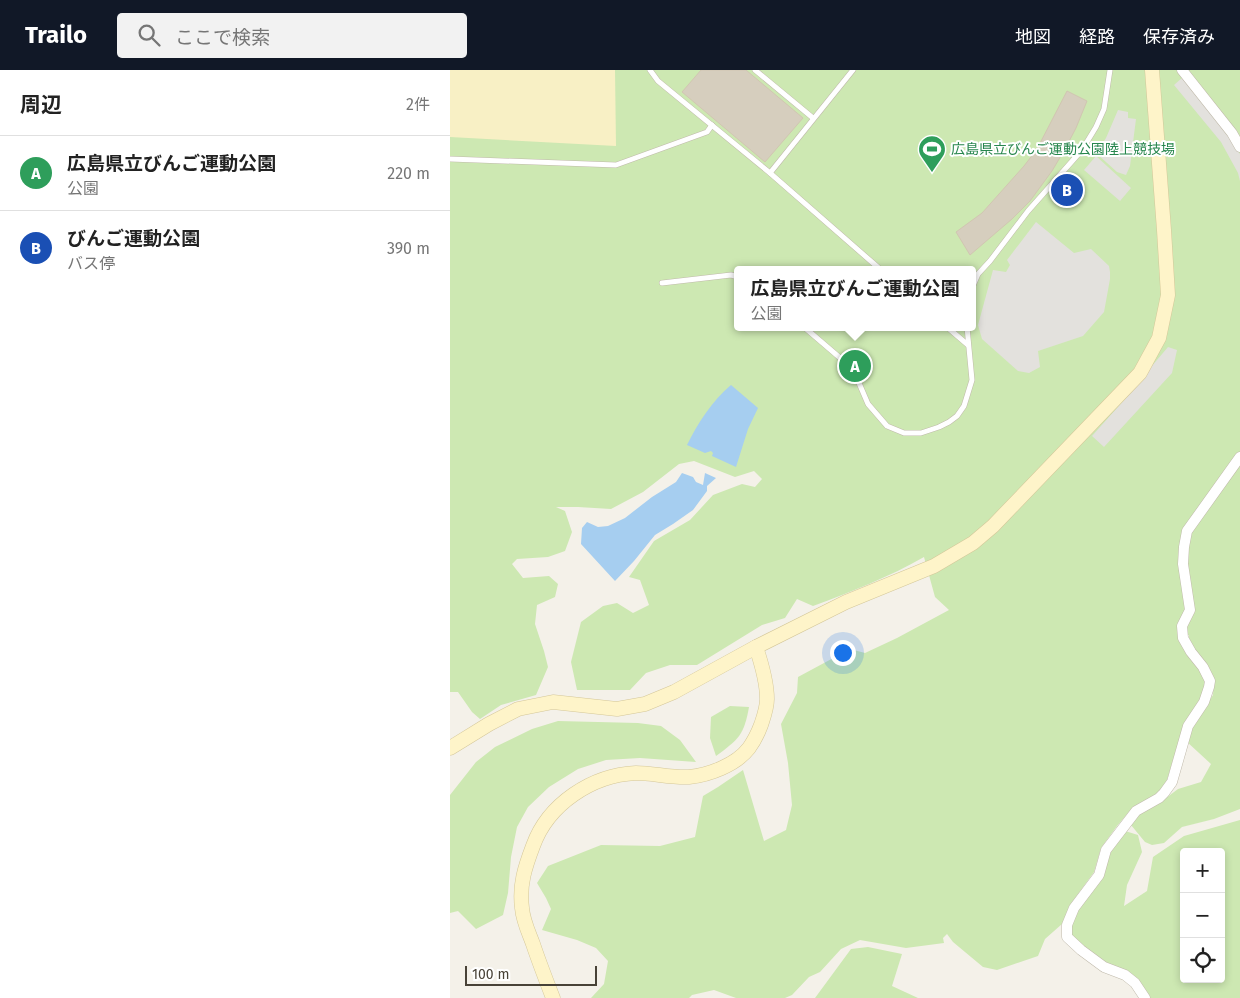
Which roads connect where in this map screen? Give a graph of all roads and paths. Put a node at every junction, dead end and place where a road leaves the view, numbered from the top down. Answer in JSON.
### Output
{"nodes":[{"id":1,"x":650,"y":70,"type":"edge"},
{"id":2,"x":755,"y":70,"type":"edge"},
{"id":3,"x":853,"y":70,"type":"edge"},
{"id":4,"x":1110,"y":70,"type":"edge"},
{"id":5,"x":1152,"y":70,"type":"edge"},
{"id":6,"x":1182,"y":70,"type":"edge"},
{"id":7,"x":813,"y":118,"type":"junction"},
{"id":8,"x":712,"y":125,"type":"junction"},
{"id":9,"x":1240,"y":147,"type":"edge"},
{"id":10,"x":450,"y":159,"type":"edge"},
{"id":11,"x":770,"y":173,"type":"junction"},
{"id":12,"x":876,"y":266,"type":"edge"},
{"id":13,"x":976,"y":274,"type":"edge"},
{"id":14,"x":734,"y":276,"type":"edge"},
{"id":15,"x":662,"y":283,"type":"dead end"},
{"id":16,"x":809,"y":331,"type":"edge"},
{"id":17,"x":952,"y":331,"type":"edge"},
{"id":18,"x":967,"y":331,"type":"edge"},
{"id":19,"x":968,"y":345,"type":"junction"},
{"id":20,"x":1240,"y":456,"type":"edge"},
{"id":21,"x":756,"y":647,"type":"junction"},
{"id":22,"x":450,"y":748,"type":"edge"},
{"id":23,"x":552,"y":998,"type":"edge"},
{"id":24,"x":1144,"y":998,"type":"edge"}],
"edges":[{"from":1,"to":8,"type":"lane"},
{"from":2,"to":7,"type":"lane"},
{"from":3,"to":7,"type":"lane"},
{"from":4,"to":13,"type":"lane"},
{"from":5,"to":21,"type":"street"},
{"from":6,"to":9,"type":"street"},
{"from":7,"to":11,"type":"lane"},
{"from":8,"to":10,"type":"lane"},
{"from":8,"to":11,"type":"lane"},
{"from":11,"to":12,"type":"lane"},
{"from":14,"to":15,"type":"lane"},
{"from":16,"to":19,"type":"lane"},
{"from":17,"to":19,"type":"lane"},
{"from":18,"to":19,"type":"lane"},
{"from":20,"to":24,"type":"street"},
{"from":21,"to":22,"type":"street"},
{"from":21,"to":23,"type":"street"}]}
